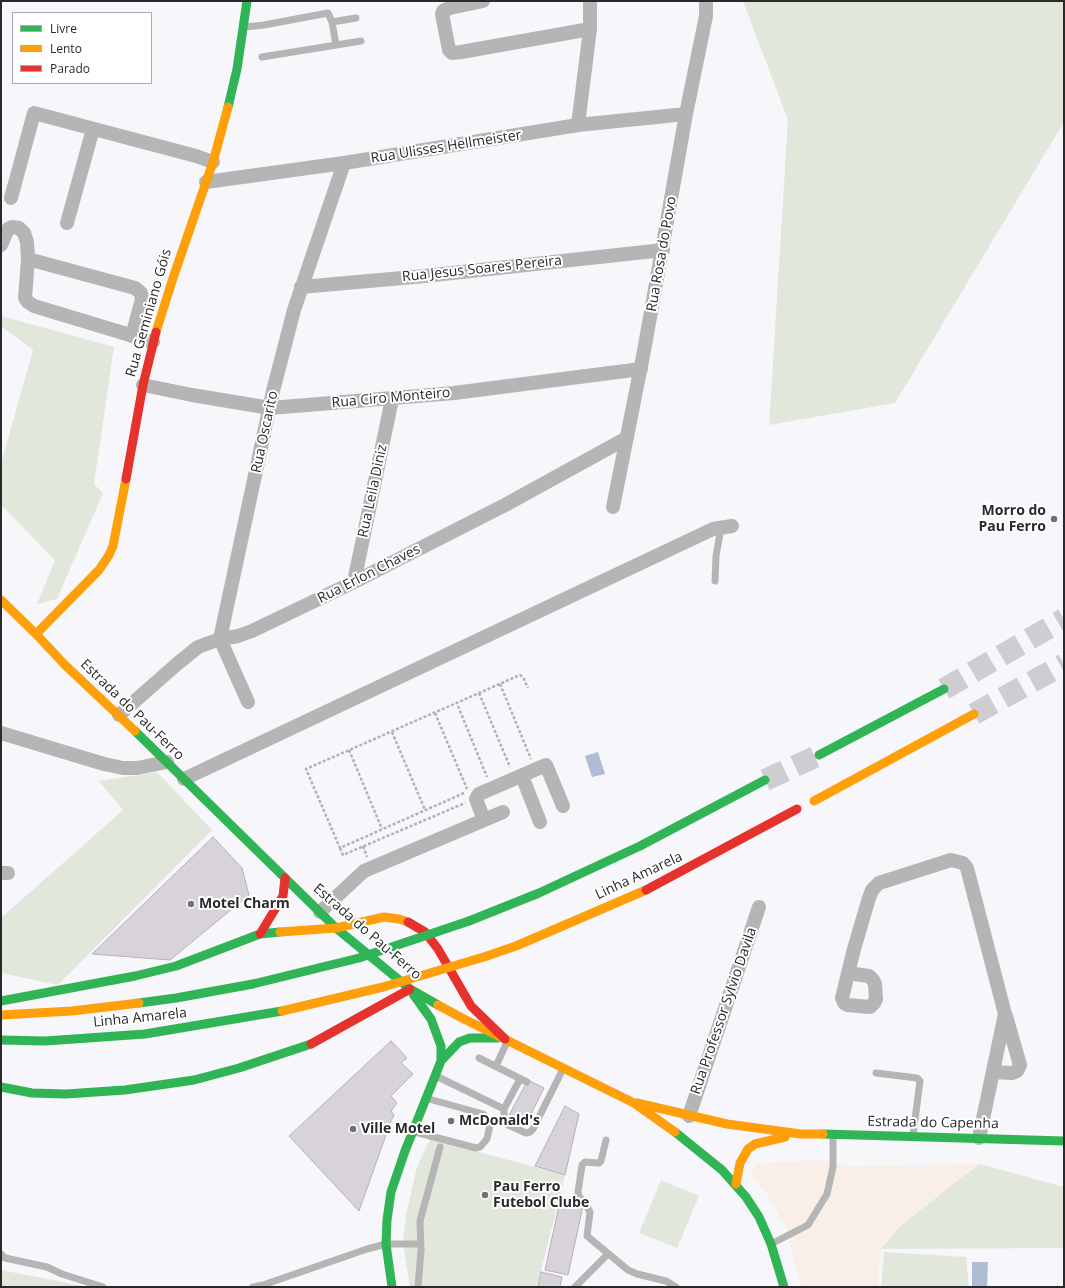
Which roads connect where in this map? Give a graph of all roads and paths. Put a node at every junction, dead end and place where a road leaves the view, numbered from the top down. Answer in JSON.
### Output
{"nodes":[{"id":1,"x":247,"y":1,"type":"edge"},
{"id":2,"x":483,"y":1,"type":"edge"},
{"id":3,"x":590,"y":1,"type":"edge"},
{"id":4,"x":706,"y":1,"type":"edge"},
{"id":5,"x":356,"y":18,"type":"dead end"},
{"id":6,"x":332,"y":22,"type":"junction"},
{"id":7,"x":243,"y":27,"type":"junction"},
{"id":8,"x":590,"y":29,"type":"junction"},
{"id":9,"x":361,"y":41,"type":"dead end"},
{"id":10,"x":336,"y":45,"type":"junction"},
{"id":11,"x":262,"y":58,"type":"dead end"},
{"id":12,"x":686,"y":114,"type":"junction"},
{"id":13,"x":578,"y":125,"type":"junction"},
{"id":14,"x":93,"y":129,"type":"junction"},
{"id":15,"x":213,"y":162,"type":"junction"},
{"id":16,"x":344,"y":163,"type":"junction"},
{"id":17,"x":206,"y":182,"type":"junction"},
{"id":18,"x":11,"y":198,"type":"dead end"},
{"id":19,"x":67,"y":223,"type":"dead end"},
{"id":20,"x":1,"y":245,"type":"edge"},
{"id":21,"x":662,"y":250,"type":"junction"},
{"id":22,"x":28,"y":258,"type":"junction"},
{"id":23,"x":301,"y":286,"type":"junction"},
{"id":24,"x":132,"y":336,"type":"junction"},
{"id":25,"x":153,"y":342,"type":"junction"},
{"id":26,"x":640,"y":369,"type":"junction"},
{"id":27,"x":143,"y":385,"type":"junction"},
{"id":28,"x":392,"y":399,"type":"junction"},
{"id":29,"x":270,"y":408,"type":"junction"},
{"id":30,"x":627,"y":438,"type":"junction"},
{"id":31,"x":612,"y":507,"type":"dead end"},
{"id":32,"x":727,"y":527,"type":"joint"},
{"id":33,"x":715,"y":581,"type":"dead end"},
{"id":34,"x":354,"y":582,"type":"junction"},
{"id":35,"x":1,"y":600,"type":"edge"},
{"id":36,"x":36,"y":634,"type":"junction"},
{"id":37,"x":220,"y":639,"type":"junction"},
{"id":38,"x":500,"y":684,"type":"junction"},
{"id":39,"x":528,"y":688,"type":"dead end"},
{"id":40,"x":944,"y":689,"type":"tunnel mouth"},
{"id":41,"x":479,"y":693,"type":"junction"},
{"id":42,"x":248,"y":702,"type":"dead end"},
{"id":43,"x":458,"y":706,"type":"dead end"},
{"id":44,"x":435,"y":713,"type":"junction"},
{"id":45,"x":974,"y":714,"type":"tunnel mouth"},
{"id":46,"x":119,"y":715,"type":"junction"},
{"id":47,"x":392,"y":732,"type":"junction"},
{"id":48,"x":1,"y":733,"type":"edge"},
{"id":49,"x":349,"y":750,"type":"junction"},
{"id":50,"x":819,"y":755,"type":"tunnel mouth"},
{"id":51,"x":167,"y":762,"type":"junction"},
{"id":52,"x":533,"y":763,"type":"dead end"},
{"id":53,"x":518,"y":777,"type":"junction"},
{"id":54,"x":184,"y":779,"type":"junction"},
{"id":55,"x":765,"y":780,"type":"tunnel mouth"},
{"id":56,"x":492,"y":789,"type":"junction"},
{"id":57,"x":464,"y":793,"type":"junction"},
{"id":58,"x":466,"y":797,"type":"dead end"},
{"id":59,"x":468,"y":801,"type":"dead end"},
{"id":60,"x":814,"y":801,"type":"dead end"},
{"id":61,"x":562,"y":806,"type":"dead end"},
{"id":62,"x":797,"y":809,"type":"dead end"},
{"id":63,"x":425,"y":810,"type":"junction"},
{"id":64,"x":503,"y":812,"type":"dead end"},
{"id":65,"x":484,"y":820,"type":"junction"},
{"id":66,"x":540,"y":822,"type":"dead end"},
{"id":67,"x":382,"y":829,"type":"junction"},
{"id":68,"x":340,"y":848,"type":"junction"},
{"id":69,"x":285,"y":878,"type":"junction"},
{"id":70,"x":760,"y":907,"type":"dead end"},
{"id":71,"x":320,"y":912,"type":"junction"},
{"id":72,"x":336,"y":928,"type":"junction"},
{"id":73,"x":260,"y":934,"type":"junction"},
{"id":74,"x":848,"y":973,"type":"dead end"},
{"id":75,"x":410,"y":989,"type":"junction"},
{"id":76,"x":1,"y":1001,"type":"edge"},
{"id":77,"x":1005,"y":1014,"type":"junction"},
{"id":78,"x":1,"y":1015,"type":"edge"},
{"id":79,"x":506,"y":1039,"type":"junction"},
{"id":80,"x":1,"y":1040,"type":"edge"},
{"id":81,"x":479,"y":1058,"type":"dead end"},
{"id":82,"x":441,"y":1061,"type":"junction"},
{"id":83,"x":496,"y":1066,"type":"junction"},
{"id":84,"x":564,"y":1068,"type":"junction"},
{"id":85,"x":993,"y":1072,"type":"junction"},
{"id":86,"x":876,"y":1073,"type":"dead end"},
{"id":87,"x":436,"y":1076,"type":"junction"},
{"id":88,"x":1,"y":1087,"type":"edge"},
{"id":89,"x":543,"y":1090,"type":"dead end"},
{"id":90,"x":550,"y":1094,"type":"junction"},
{"id":91,"x":426,"y":1098,"type":"junction"},
{"id":92,"x":537,"y":1101,"type":"dead end"},
{"id":93,"x":634,"y":1103,"type":"junction"},
{"id":94,"x":545,"y":1105,"type":"junction"},
{"id":95,"x":506,"y":1106,"type":"junction"},
{"id":96,"x":514,"y":1106,"type":"dead end"},
{"id":97,"x":530,"y":1114,"type":"dead end"},
{"id":98,"x":689,"y":1116,"type":"junction"},
{"id":99,"x":538,"y":1118,"type":"junction"},
{"id":100,"x":413,"y":1132,"type":"junction"},
{"id":101,"x":800,"y":1134,"type":"junction"},
{"id":102,"x":833,"y":1135,"type":"junction"},
{"id":103,"x":913,"y":1136,"type":"junction"},
{"id":104,"x":978,"y":1138,"type":"junction"},
{"id":105,"x":606,"y":1140,"type":"dead end"},
{"id":106,"x":1064,"y":1141,"type":"edge"},
{"id":107,"x":440,"y":1147,"type":"dead end"},
{"id":108,"x":736,"y":1184,"type":"junction"},
{"id":109,"x":386,"y":1244,"type":"junction"},
{"id":110,"x":420,"y":1244,"type":"junction"},
{"id":111,"x":771,"y":1244,"type":"junction"},
{"id":112,"x":1,"y":1254,"type":"edge"},
{"id":113,"x":608,"y":1254,"type":"junction"},
{"id":114,"x":664,"y":1284,"type":"edge"},
{"id":115,"x":103,"y":1287,"type":"edge"},
{"id":116,"x":253,"y":1287,"type":"edge"},
{"id":117,"x":392,"y":1287,"type":"edge"},
{"id":118,"x":418,"y":1287,"type":"edge"},
{"id":119,"x":575,"y":1287,"type":"edge"},
{"id":120,"x":676,"y":1287,"type":"edge"},
{"id":121,"x":784,"y":1287,"type":"edge"}],
"edges":[{"from":1,"to":7,"type":"main road","name":"Rua Geminiano Góis"},
{"from":2,"to":8,"type":"street"},
{"from":3,"to":8,"type":"street"},
{"from":4,"to":12,"type":"street","name":"Rua Rosa do Povo"},
{"from":5,"to":6,"type":"lane"},
{"from":6,"to":7,"type":"lane"},
{"from":6,"to":10,"type":"lane"},
{"from":7,"to":15,"type":"main road","name":"Rua Geminiano Góis"},
{"from":8,"to":13,"type":"street"},
{"from":9,"to":10,"type":"lane"},
{"from":10,"to":11,"type":"lane"},
{"from":12,"to":13,"type":"street","name":"Rua Ulisses Hellmeister"},
{"from":12,"to":21,"type":"street","name":"Rua Rosa do Povo"},
{"from":13,"to":16,"type":"street","name":"Rua Ulisses Hellmeister"},
{"from":14,"to":15,"type":"street"},
{"from":14,"to":18,"type":"street"},
{"from":14,"to":19,"type":"street"},
{"from":15,"to":17,"type":"main road","name":"Rua Geminiano Góis"},
{"from":16,"to":17,"type":"street","name":"Rua Ulisses Hellmeister"},
{"from":16,"to":23,"type":"street","name":"Rua Oscarito"},
{"from":17,"to":25,"type":"main road","name":"Rua Geminiano Góis"},
{"from":20,"to":22,"type":"street"},
{"from":21,"to":23,"type":"street","name":"Rua Jesus Soares Pereira"},
{"from":21,"to":26,"type":"street","name":"Rua Rosa do Povo"},
{"from":22,"to":24,"type":"street"},
{"from":22,"to":24,"type":"street"},
{"from":23,"to":29,"type":"street","name":"Rua Oscarito"},
{"from":24,"to":25,"type":"street"},
{"from":25,"to":27,"type":"main road","name":"Rua Geminiano Góis"},
{"from":26,"to":28,"type":"street","name":"Rua Ciro Monteiro"},
{"from":26,"to":30,"type":"street","name":"Rua Rosa do Povo"},
{"from":27,"to":29,"type":"street","name":"Rua Ciro Monteiro"},
{"from":27,"to":36,"type":"main road","name":"Rua Geminiano Góis"},
{"from":28,"to":29,"type":"street","name":"Rua Ciro Monteiro"},
{"from":28,"to":34,"type":"street","name":"Rua Leila Diniz"},
{"from":29,"to":37,"type":"street","name":"Rua Oscarito"},
{"from":30,"to":31,"type":"street","name":"Rua Rosa do Povo"},
{"from":30,"to":34,"type":"street","name":"Rua Erlon Chaves"},
{"from":32,"to":33,"type":"lane"},
{"from":32,"to":54,"type":"street"},
{"from":34,"to":37,"type":"street","name":"Rua Erlon Chaves"},
{"from":35,"to":36,"type":"main road","name":"Estrada do Pau-Ferro"},
{"from":36,"to":46,"type":"main road","name":"Estrada do Pau-Ferro"},
{"from":37,"to":42,"type":"street"},
{"from":37,"to":46,"type":"street","name":"Rua Erlon Chaves"},
{"from":38,"to":39,"type":"path"},
{"from":38,"to":41,"type":"path"},
{"from":38,"to":52,"type":"path"},
{"from":40,"to":50,"type":"main road"},
{"from":41,"to":44,"type":"path"},
{"from":41,"to":53,"type":"path"},
{"from":43,"to":56,"type":"path"},
{"from":44,"to":47,"type":"path"},
{"from":44,"to":57,"type":"path"},
{"from":45,"to":60,"type":"main road"},
{"from":46,"to":51,"type":"main road","name":"Estrada do Pau-Ferro"},
{"from":47,"to":49,"type":"path"},
{"from":47,"to":63,"type":"path"},
{"from":48,"to":51,"type":"street"},
{"from":49,"to":67,"type":"path"},
{"from":49,"to":68,"type":"path"},
{"from":51,"to":54,"type":"main road","name":"Estrada do Pau-Ferro"},
{"from":53,"to":56,"type":"street"},
{"from":53,"to":61,"type":"street"},
{"from":53,"to":66,"type":"street"},
{"from":54,"to":69,"type":"main road","name":"Estrada do Pau-Ferro"},
{"from":55,"to":78,"type":"main road","name":"Linha Amarela","bridge":true},
{"from":56,"to":65,"type":"street"},
{"from":57,"to":58,"type":"path"},
{"from":57,"to":63,"type":"path"},
{"from":59,"to":68,"type":"path"},
{"from":62,"to":80,"type":"main road","name":"Linha Amarela","bridge":true},
{"from":63,"to":67,"type":"path"},
{"from":64,"to":65,"type":"street"},
{"from":65,"to":71,"type":"street"},
{"from":67,"to":68,"type":"path"},
{"from":69,"to":71,"type":"main road","name":"Estrada do Pau-Ferro"},
{"from":69,"to":73,"type":"main road"},
{"from":70,"to":98,"type":"street","name":"Rua Professor Sylvio Davila"},
{"from":71,"to":72,"type":"main road","name":"Estrada do Pau-Ferro"},
{"from":72,"to":73,"type":"main road"},
{"from":72,"to":75,"type":"main road","name":"Estrada do Pau-Ferro"},
{"from":72,"to":79,"type":"main road"},
{"from":73,"to":76,"type":"main road"},
{"from":74,"to":77,"type":"street"},
{"from":75,"to":79,"type":"main road","name":"Estrada do Pau-Ferro"},
{"from":75,"to":82,"type":"main road"},
{"from":75,"to":88,"type":"main road"},
{"from":77,"to":85,"type":"street"},
{"from":77,"to":85,"type":"street"},
{"from":79,"to":82,"type":"main road"},
{"from":79,"to":83,"type":"lane"},
{"from":79,"to":84,"type":"main road","name":"Estrada do Pau-Ferro"},
{"from":81,"to":83,"type":"lane"},
{"from":82,"to":87,"type":"main road"},
{"from":83,"to":95,"type":"lane"},
{"from":84,"to":90,"type":"lane"},
{"from":84,"to":93,"type":"main road","name":"Estrada do Pau-Ferro"},
{"from":85,"to":104,"type":"street"},
{"from":86,"to":103,"type":"lane"},
{"from":87,"to":91,"type":"main road"},
{"from":87,"to":95,"type":"lane"},
{"from":89,"to":90,"type":"lane"},
{"from":90,"to":94,"type":"lane"},
{"from":91,"to":100,"type":"main road"},
{"from":91,"to":100,"type":"lane"},
{"from":92,"to":94,"type":"lane"},
{"from":93,"to":98,"type":"main road","name":"Estrada do Capenha"},
{"from":93,"to":108,"type":"main road","name":"Estrada do Pau-Ferro"},
{"from":94,"to":99,"type":"lane"},
{"from":95,"to":96,"type":"lane"},
{"from":95,"to":99,"type":"lane"},
{"from":97,"to":99,"type":"lane"},
{"from":98,"to":101,"type":"main road","name":"Estrada do Capenha"},
{"from":100,"to":109,"type":"main road"},
{"from":101,"to":102,"type":"main road","name":"Estrada do Capenha"},
{"from":101,"to":108,"type":"main road","name":"Estrada do Capenha"},
{"from":102,"to":103,"type":"main road","name":"Estrada do Capenha"},
{"from":102,"to":111,"type":"lane"},
{"from":103,"to":104,"type":"main road","name":"Estrada do Capenha"},
{"from":104,"to":106,"type":"main road","name":"Estrada do Capenha"},
{"from":105,"to":113,"type":"lane"},
{"from":107,"to":110,"type":"lane"},
{"from":108,"to":111,"type":"main road","name":"Estrada do Pau-Ferro"},
{"from":109,"to":110,"type":"lane"},
{"from":109,"to":116,"type":"lane"},
{"from":109,"to":117,"type":"main road"},
{"from":110,"to":118,"type":"lane"},
{"from":111,"to":121,"type":"main road","name":"Estrada do Pau-Ferro"},
{"from":112,"to":115,"type":"lane"},
{"from":113,"to":114,"type":"lane"},
{"from":113,"to":119,"type":"lane"},
{"from":114,"to":120,"type":"lane"}]}
